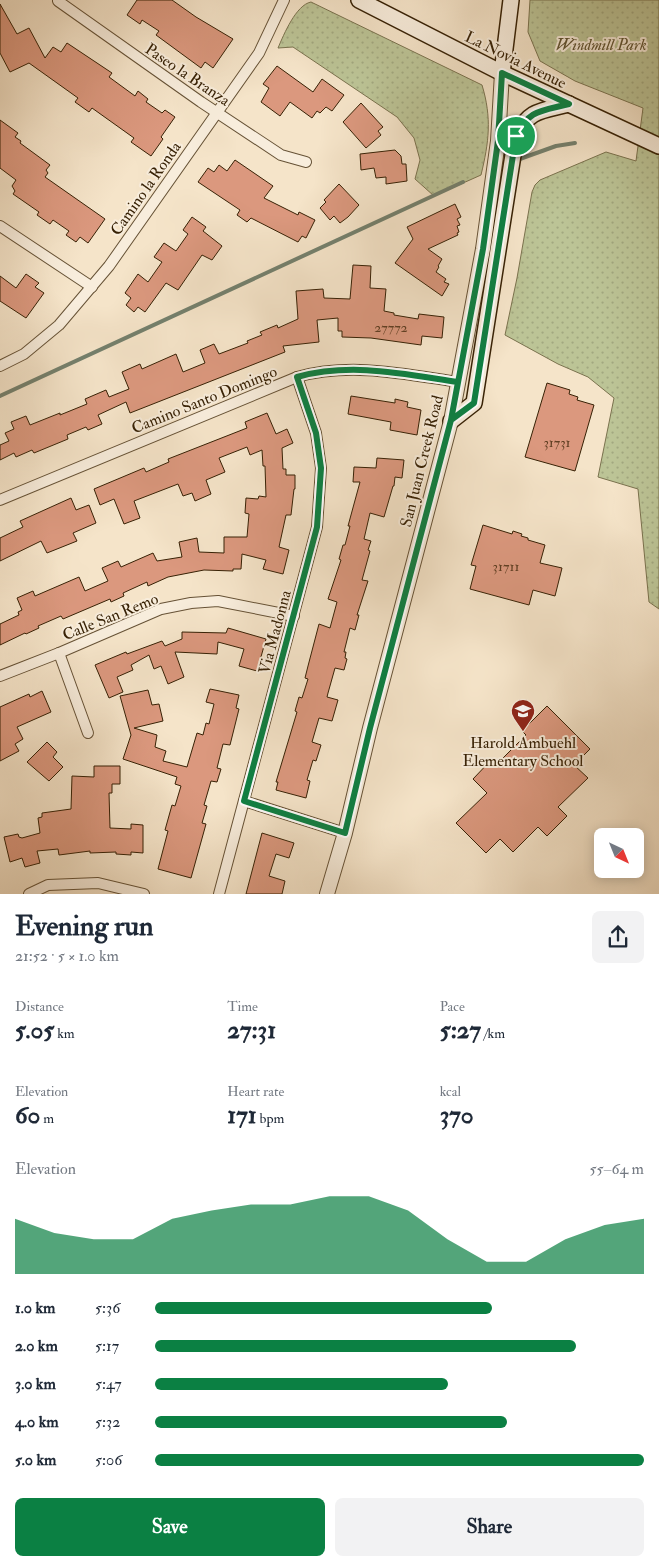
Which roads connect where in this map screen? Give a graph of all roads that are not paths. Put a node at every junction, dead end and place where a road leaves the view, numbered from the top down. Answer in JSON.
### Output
{"nodes":[{"id":1,"x":284,"y":0,"type":"edge"},
{"id":2,"x":360,"y":0,"type":"edge"},
{"id":3,"x":511,"y":0,"type":"edge"},
{"id":4,"x":58,"y":2,"type":"dead end"},
{"id":5,"x":502,"y":73,"type":"junction"},
{"id":6,"x":569,"y":104,"type":"junction"},
{"id":7,"x":217,"y":112,"type":"junction"},
{"id":8,"x":659,"y":146,"type":"edge"},
{"id":9,"x":306,"y":162,"type":"dead end"},
{"id":10,"x":0,"y":226,"type":"edge"},
{"id":11,"x":92,"y":287,"type":"junction"},
{"id":12,"x":0,"y":366,"type":"edge"},
{"id":13,"x":297,"y":377,"type":"junction"},
{"id":14,"x":458,"y":382,"type":"junction"},
{"id":15,"x":451,"y":420,"type":"junction"},
{"id":16,"x":0,"y":500,"type":"edge"},
{"id":17,"x":294,"y":616,"type":"junction"},
{"id":18,"x":60,"y":653,"type":"junction"},
{"id":19,"x":0,"y":676,"type":"edge"},
{"id":20,"x":88,"y":733,"type":"dead end"},
{"id":21,"x":244,"y":801,"type":"junction"},
{"id":22,"x":345,"y":833,"type":"junction"},
{"id":23,"x":29,"y":894,"type":"edge"},
{"id":24,"x":144,"y":894,"type":"edge"},
{"id":25,"x":219,"y":894,"type":"edge"},
{"id":26,"x":327,"y":894,"type":"edge"}],
"edges":[{"from":1,"to":7,"type":"street","name":"Camino la Ronda"},
{"from":2,"to":5,"type":"main road","name":"La Novia Avenue"},
{"from":3,"to":5,"type":"main road","name":"San Juan Creek Road"},
{"from":4,"to":7,"type":"street","name":"Paseo la Branza"},
{"from":5,"to":6,"type":"main road","name":"La Novia Avenue"},
{"from":5,"to":14,"type":"street","name":"San Juan Creek Road"},
{"from":6,"to":8,"type":"main road","name":"La Novia Avenue"},
{"from":6,"to":15,"type":"main road"},
{"from":7,"to":9,"type":"street","name":"Paseo la Branza"},
{"from":7,"to":11,"type":"street","name":"Camino la Ronda"},
{"from":10,"to":11,"type":"street"},
{"from":11,"to":12,"type":"street","name":"Camino la Ronda"},
{"from":13,"to":14,"type":"street","name":"Camino Santo Domingo"},
{"from":13,"to":16,"type":"street","name":"Camino Santo Domingo"},
{"from":13,"to":17,"type":"street","name":"Via Madonna"},
{"from":14,"to":15,"type":"street","name":"San Juan Creek Road"},
{"from":15,"to":22,"type":"street","name":"San Juan Creek Road"},
{"from":17,"to":18,"type":"street","name":"Calle San Remo"},
{"from":17,"to":21,"type":"street","name":"Via Madonna"},
{"from":18,"to":19,"type":"street","name":"Calle San Remo"},
{"from":18,"to":20,"type":"street"},
{"from":21,"to":22,"type":"street"},
{"from":21,"to":25,"type":"street","name":"Via Madonna"},
{"from":22,"to":26,"type":"street","name":"San Juan Creek Road"},
{"from":23,"to":24,"type":"street"}]}
